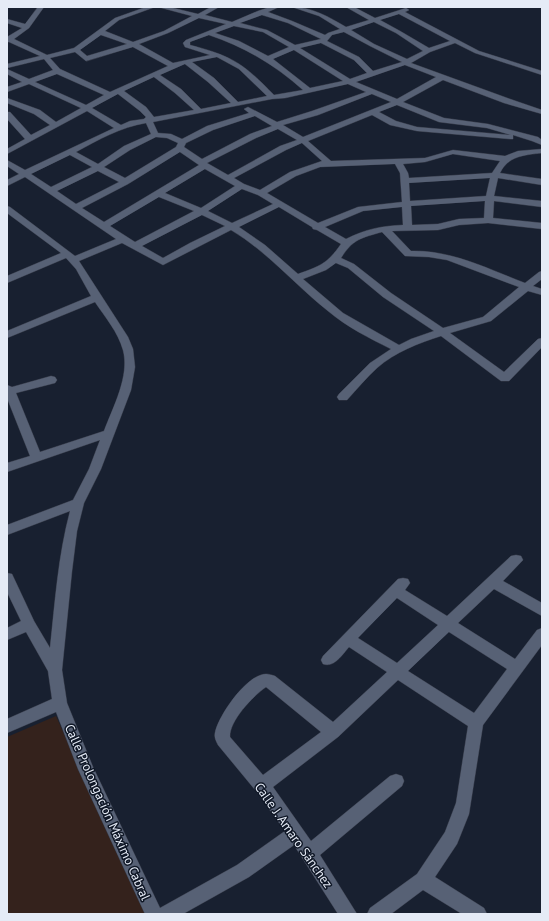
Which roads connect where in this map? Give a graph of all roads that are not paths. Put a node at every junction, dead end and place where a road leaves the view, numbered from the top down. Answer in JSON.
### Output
{"nodes":[{"id":1,"x":41,"y":7,"type":"edge"},
{"id":2,"x":152,"y":7,"type":"edge"},
{"id":3,"x":161,"y":7,"type":"edge"},
{"id":4,"x":216,"y":7,"type":"edge"},
{"id":5,"x":276,"y":7,"type":"edge"},
{"id":6,"x":295,"y":7,"type":"edge"},
{"id":7,"x":349,"y":7,"type":"edge"},
{"id":8,"x":260,"y":12,"type":"junction"},
{"id":9,"x":197,"y":16,"type":"junction"},
{"id":10,"x":372,"y":20,"type":"junction"},
{"id":11,"x":7,"y":21,"type":"edge"},
{"id":12,"x":232,"y":23,"type":"junction"},
{"id":13,"x":27,"y":27,"type":"junction"},
{"id":14,"x":176,"y":27,"type":"junction"},
{"id":15,"x":347,"y":29,"type":"junction"},
{"id":16,"x":100,"y":32,"type":"junction"},
{"id":17,"x":207,"y":33,"type":"junction"},
{"id":18,"x":8,"y":39,"type":"edge"},
{"id":19,"x":324,"y":39,"type":"junction"},
{"id":20,"x":455,"y":40,"type":"junction"},
{"id":21,"x":135,"y":44,"type":"junction"},
{"id":22,"x":295,"y":47,"type":"junction"},
{"id":23,"x":76,"y":50,"type":"junction"},
{"id":24,"x":428,"y":51,"type":"junction"},
{"id":25,"x":218,"y":55,"type":"junction"},
{"id":26,"x":46,"y":57,"type":"junction"},
{"id":27,"x":269,"y":58,"type":"junction"},
{"id":28,"x":186,"y":61,"type":"junction"},
{"id":29,"x":407,"y":62,"type":"junction"},
{"id":30,"x":7,"y":66,"type":"edge"},
{"id":31,"x":173,"y":66,"type":"junction"},
{"id":32,"x":7,"y":71,"type":"edge"},
{"id":33,"x":57,"y":71,"type":"junction"},
{"id":34,"x":542,"y":74,"type":"edge"},
{"id":35,"x":156,"y":75,"type":"junction"},
{"id":36,"x":372,"y":75,"type":"junction"},
{"id":37,"x":442,"y":77,"type":"junction"},
{"id":38,"x":349,"y":82,"type":"junction"},
{"id":39,"x":28,"y":83,"type":"junction"},
{"id":40,"x":7,"y":90,"type":"edge"},
{"id":41,"x":119,"y":91,"type":"junction"},
{"id":42,"x":309,"y":91,"type":"junction"},
{"id":43,"x":372,"y":92,"type":"junction"},
{"id":44,"x":110,"y":95,"type":"junction"},
{"id":45,"x":272,"y":97,"type":"junction"},
{"id":46,"x":7,"y":100,"type":"edge"},
{"id":47,"x":397,"y":102,"type":"junction"},
{"id":48,"x":236,"y":103,"type":"junction"},
{"id":49,"x":86,"y":108,"type":"junction"},
{"id":50,"x":199,"y":111,"type":"junction"},
{"id":51,"x":373,"y":112,"type":"junction"},
{"id":52,"x":542,"y":112,"type":"edge"},
{"id":53,"x":7,"y":114,"type":"edge"},
{"id":54,"x":256,"y":114,"type":"junction"},
{"id":55,"x":149,"y":119,"type":"junction"},
{"id":56,"x":55,"y":125,"type":"junction"},
{"id":57,"x":277,"y":126,"type":"junction"},
{"id":58,"x":120,"y":128,"type":"junction"},
{"id":59,"x":542,"y":133,"type":"edge"},
{"id":60,"x":155,"y":135,"type":"junction"},
{"id":61,"x":30,"y":139,"type":"junction"},
{"id":62,"x":303,"y":140,"type":"junction"},
{"id":63,"x":538,"y":141,"type":"edge"},
{"id":64,"x":181,"y":145,"type":"junction"},
{"id":65,"x":542,"y":151,"type":"edge"},
{"id":66,"x":7,"y":152,"type":"edge"},
{"id":67,"x":71,"y":152,"type":"junction"},
{"id":68,"x":507,"y":159,"type":"junction"},
{"id":69,"x":398,"y":161,"type":"junction"},
{"id":70,"x":7,"y":162,"type":"edge"},
{"id":71,"x":328,"y":163,"type":"junction"},
{"id":72,"x":203,"y":164,"type":"junction"},
{"id":73,"x":97,"y":168,"type":"junction"},
{"id":74,"x":26,"y":174,"type":"junction"},
{"id":75,"x":494,"y":175,"type":"junction"},
{"id":76,"x":228,"y":178,"type":"junction"},
{"id":77,"x":404,"y":181,"type":"junction"},
{"id":78,"x":125,"y":182,"type":"junction"},
{"id":79,"x":542,"y":182,"type":"edge"},
{"id":80,"x":7,"y":183,"type":"edge"},
{"id":81,"x":241,"y":186,"type":"junction"},
{"id":82,"x":50,"y":190,"type":"junction"},
{"id":83,"x":261,"y":192,"type":"junction"},
{"id":84,"x":158,"y":194,"type":"junction"},
{"id":85,"x":491,"y":198,"type":"junction"},
{"id":86,"x":278,"y":204,"type":"junction"},
{"id":87,"x":407,"y":204,"type":"junction"},
{"id":88,"x":542,"y":204,"type":"edge"},
{"id":89,"x":76,"y":207,"type":"junction"},
{"id":90,"x":7,"y":209,"type":"edge"},
{"id":91,"x":202,"y":211,"type":"junction"},
{"id":92,"x":488,"y":220,"type":"junction"},
{"id":93,"x":104,"y":226,"type":"junction"},
{"id":94,"x":232,"y":226,"type":"junction"},
{"id":95,"x":542,"y":226,"type":"edge"},
{"id":96,"x":316,"y":227,"type":"junction"},
{"id":97,"x":408,"y":228,"type":"junction"},
{"id":98,"x":385,"y":229,"type":"junction"},
{"id":99,"x":123,"y":239,"type":"junction"},
{"id":100,"x":346,"y":243,"type":"junction"},
{"id":101,"x":135,"y":246,"type":"junction"},
{"id":102,"x":70,"y":257,"type":"junction"},
{"id":103,"x":335,"y":259,"type":"junction"},
{"id":104,"x":542,"y":274,"type":"edge"},
{"id":105,"x":296,"y":278,"type":"junction"},
{"id":106,"x":7,"y":280,"type":"edge"},
{"id":107,"x":526,"y":287,"type":"junction"},
{"id":108,"x":542,"y":292,"type":"edge"},
{"id":109,"x":97,"y":297,"type":"junction"},
{"id":110,"x":442,"y":332,"type":"junction"},
{"id":111,"x":7,"y":335,"type":"edge"},
{"id":112,"x":542,"y":341,"type":"edge"},
{"id":113,"x":399,"y":349,"type":"junction"},
{"id":114,"x":52,"y":380,"type":"dead end"},
{"id":115,"x":8,"y":391,"type":"edge"},
{"id":116,"x":343,"y":397,"type":"dead end"},
{"id":117,"x":110,"y":433,"type":"junction"},
{"id":118,"x":36,"y":457,"type":"junction"},
{"id":119,"x":7,"y":468,"type":"edge"},
{"id":120,"x":78,"y":503,"type":"junction"},
{"id":121,"x":7,"y":530,"type":"edge"},
{"id":122,"x":516,"y":560,"type":"dead end"},
{"id":123,"x":7,"y":578,"type":"edge"},
{"id":124,"x":494,"y":582,"type":"junction"},
{"id":125,"x":542,"y":610,"type":"edge"},
{"id":126,"x":28,"y":624,"type":"junction"},
{"id":127,"x":449,"y":624,"type":"junction"},
{"id":128,"x":7,"y":634,"type":"edge"},
{"id":129,"x":542,"y":634,"type":"edge"},
{"id":130,"x":348,"y":639,"type":"junction"},
{"id":131,"x":328,"y":660,"type":"dead end"},
{"id":132,"x":517,"y":668,"type":"junction"},
{"id":133,"x":55,"y":670,"type":"junction"},
{"id":134,"x":398,"y":671,"type":"junction"},
{"id":135,"x":60,"y":704,"type":"junction"},
{"id":136,"x":476,"y":723,"type":"junction"},
{"id":137,"x":7,"y":726,"type":"edge"},
{"id":138,"x":333,"y":732,"type":"junction"},
{"id":139,"x":396,"y":781,"type":"dead end"},
{"id":140,"x":262,"y":786,"type":"junction"},
{"id":141,"x":296,"y":833,"type":"junction"},
{"id":142,"x":309,"y":853,"type":"junction"},
{"id":143,"x":423,"y":880,"type":"junction"},
{"id":144,"x":154,"y":914,"type":"edge"},
{"id":145,"x":166,"y":914,"type":"edge"},
{"id":146,"x":348,"y":914,"type":"edge"},
{"id":147,"x":376,"y":914,"type":"edge"},
{"id":148,"x":478,"y":914,"type":"edge"}],
"edges":[{"from":1,"to":13,"type":"street"},
{"from":2,"to":16,"type":"street"},
{"from":3,"to":9,"type":"street"},
{"from":4,"to":9,"type":"street"},
{"from":5,"to":8,"type":"street"},
{"from":6,"to":15,"type":"street"},
{"from":7,"to":10,"type":"street"},
{"from":8,"to":12,"type":"street"},
{"from":8,"to":19,"type":"street"},
{"from":9,"to":12,"type":"street"},
{"from":9,"to":14,"type":"street"},
{"from":10,"to":15,"type":"street"},
{"from":10,"to":20,"type":"street"},
{"from":10,"to":24,"type":"street"},
{"from":11,"to":13,"type":"street"},
{"from":12,"to":17,"type":"street"},
{"from":12,"to":22,"type":"street"},
{"from":13,"to":18,"type":"street"},
{"from":14,"to":17,"type":"street"},
{"from":14,"to":21,"type":"street"},
{"from":15,"to":19,"type":"street"},
{"from":15,"to":29,"type":"street"},
{"from":16,"to":21,"type":"street"},
{"from":16,"to":23,"type":"street"},
{"from":17,"to":25,"type":"street"},
{"from":17,"to":27,"type":"street"},
{"from":18,"to":26,"type":"street"},
{"from":19,"to":22,"type":"street"},
{"from":19,"to":36,"type":"street"},
{"from":20,"to":24,"type":"street"},
{"from":20,"to":34,"type":"street"},
{"from":21,"to":23,"type":"street"},
{"from":21,"to":31,"type":"street"},
{"from":22,"to":27,"type":"street"},
{"from":22,"to":38,"type":"street"},
{"from":23,"to":26,"type":"street"},
{"from":24,"to":29,"type":"street"},
{"from":25,"to":28,"type":"street"},
{"from":25,"to":45,"type":"street"},
{"from":26,"to":30,"type":"street"},
{"from":26,"to":33,"type":"street"},
{"from":27,"to":42,"type":"street"},
{"from":28,"to":31,"type":"street"},
{"from":28,"to":48,"type":"street"},
{"from":29,"to":36,"type":"street"},
{"from":29,"to":37,"type":"street"},
{"from":31,"to":35,"type":"street"},
{"from":32,"to":39,"type":"street"},
{"from":33,"to":39,"type":"street"},
{"from":33,"to":44,"type":"street"},
{"from":35,"to":41,"type":"street"},
{"from":35,"to":50,"type":"street"},
{"from":36,"to":38,"type":"street"},
{"from":37,"to":47,"type":"street"},
{"from":37,"to":52,"type":"street"},
{"from":38,"to":42,"type":"street"},
{"from":38,"to":43,"type":"street"},
{"from":39,"to":40,"type":"street"},
{"from":39,"to":49,"type":"street"},
{"from":41,"to":44,"type":"street"},
{"from":41,"to":55,"type":"street"},
{"from":42,"to":45,"type":"street"},
{"from":43,"to":47,"type":"street"},
{"from":43,"to":57,"type":"street"},
{"from":44,"to":49,"type":"street"},
{"from":45,"to":48,"type":"street"},
{"from":46,"to":56,"type":"street"},
{"from":47,"to":51,"type":"street"},
{"from":47,"to":63,"type":"street"},
{"from":48,"to":50,"type":"street"},
{"from":48,"to":54,"type":"street"},
{"from":49,"to":56,"type":"street"},
{"from":49,"to":58,"type":"street"},
{"from":50,"to":55,"type":"street"},
{"from":51,"to":62,"type":"street"},
{"from":51,"to":63,"type":"street"},
{"from":53,"to":61,"type":"street"},
{"from":54,"to":57,"type":"street"},
{"from":54,"to":64,"type":"street"},
{"from":55,"to":58,"type":"street"},
{"from":55,"to":60,"type":"street"},
{"from":56,"to":61,"type":"street"},
{"from":57,"to":62,"type":"street"},
{"from":57,"to":72,"type":"street"},
{"from":58,"to":67,"type":"street"},
{"from":59,"to":63,"type":"street"},
{"from":60,"to":64,"type":"street"},
{"from":60,"to":73,"type":"street"},
{"from":61,"to":66,"type":"street"},
{"from":62,"to":71,"type":"street"},
{"from":62,"to":76,"type":"street"},
{"from":64,"to":72,"type":"street"},
{"from":64,"to":78,"type":"street"},
{"from":65,"to":68,"type":"street"},
{"from":67,"to":73,"type":"street"},
{"from":67,"to":74,"type":"street"},
{"from":68,"to":69,"type":"street"},
{"from":68,"to":75,"type":"street"},
{"from":69,"to":71,"type":"street"},
{"from":69,"to":77,"type":"street"},
{"from":70,"to":74,"type":"street"},
{"from":71,"to":83,"type":"street"},
{"from":72,"to":76,"type":"street"},
{"from":72,"to":84,"type":"street"},
{"from":73,"to":78,"type":"street"},
{"from":73,"to":82,"type":"street"},
{"from":74,"to":80,"type":"street"},
{"from":74,"to":82,"type":"street"},
{"from":75,"to":77,"type":"street"},
{"from":75,"to":79,"type":"street"},
{"from":75,"to":85,"type":"street"},
{"from":76,"to":81,"type":"street"},
{"from":77,"to":87,"type":"street"},
{"from":78,"to":89,"type":"street"},
{"from":81,"to":83,"type":"street"},
{"from":81,"to":91,"type":"street"},
{"from":82,"to":89,"type":"street"},
{"from":83,"to":86,"type":"street"},
{"from":84,"to":91,"type":"street"},
{"from":84,"to":93,"type":"street"},
{"from":85,"to":87,"type":"street"},
{"from":85,"to":88,"type":"street"},
{"from":85,"to":92,"type":"street"},
{"from":86,"to":94,"type":"street"},
{"from":86,"to":96,"type":"street"},
{"from":87,"to":96,"type":"street"},
{"from":87,"to":97,"type":"street"},
{"from":89,"to":93,"type":"street"},
{"from":90,"to":102,"type":"street"},
{"from":91,"to":94,"type":"street"},
{"from":91,"to":101,"type":"street"},
{"from":92,"to":95,"type":"street"},
{"from":92,"to":97,"type":"street"},
{"from":93,"to":99,"type":"street"},
{"from":94,"to":101,"type":"street"},
{"from":94,"to":105,"type":"street"},
{"from":96,"to":100,"type":"street"},
{"from":97,"to":98,"type":"street"},
{"from":98,"to":100,"type":"street"},
{"from":98,"to":107,"type":"street"},
{"from":99,"to":101,"type":"street"},
{"from":99,"to":102,"type":"street"},
{"from":100,"to":103,"type":"street"},
{"from":102,"to":106,"type":"street"},
{"from":102,"to":109,"type":"street"},
{"from":103,"to":105,"type":"street"},
{"from":103,"to":110,"type":"street"},
{"from":104,"to":107,"type":"street"},
{"from":105,"to":113,"type":"street"},
{"from":107,"to":108,"type":"street"},
{"from":107,"to":110,"type":"street"},
{"from":109,"to":111,"type":"street"},
{"from":109,"to":117,"type":"street"},
{"from":110,"to":112,"type":"street"},
{"from":110,"to":113,"type":"street"},
{"from":113,"to":116,"type":"street"},
{"from":114,"to":115,"type":"street"},
{"from":115,"to":118,"type":"street"},
{"from":117,"to":118,"type":"street"},
{"from":117,"to":120,"type":"street"},
{"from":118,"to":119,"type":"street"},
{"from":120,"to":121,"type":"street"},
{"from":120,"to":133,"type":"street"},
{"from":122,"to":124,"type":"street"},
{"from":123,"to":126,"type":"street","name":"Calle Prolongación Máximo Cabral"},
{"from":124,"to":125,"type":"street"},
{"from":124,"to":127,"type":"street"},
{"from":126,"to":128,"type":"street"},
{"from":126,"to":133,"type":"street","name":"Calle Prolongación Máximo Cabral"},
{"from":127,"to":130,"type":"street"},
{"from":127,"to":132,"type":"street"},
{"from":127,"to":134,"type":"street"},
{"from":129,"to":132,"type":"street"},
{"from":130,"to":131,"type":"street"},
{"from":130,"to":134,"type":"street"},
{"from":132,"to":136,"type":"street"},
{"from":133,"to":135,"type":"street","name":"Calle Prolongación Máximo Cabral"},
{"from":134,"to":136,"type":"street"},
{"from":134,"to":138,"type":"street"},
{"from":135,"to":137,"type":"street"},
{"from":135,"to":144,"type":"street","name":"Calle Prolongación Máximo Cabral"},
{"from":136,"to":143,"type":"street"},
{"from":138,"to":140,"type":"street"},
{"from":138,"to":140,"type":"street","name":"Calle J. Amaro Sánchez"},
{"from":139,"to":142,"type":"street"},
{"from":140,"to":141,"type":"street","name":"Calle J. Amaro Sánchez"},
{"from":141,"to":142,"type":"street","name":"Calle J. Amaro Sánchez"},
{"from":141,"to":145,"type":"street"},
{"from":142,"to":146,"type":"street","name":"Calle J. Amaro Sánchez"},
{"from":143,"to":147,"type":"street"},
{"from":143,"to":148,"type":"street"}]}
